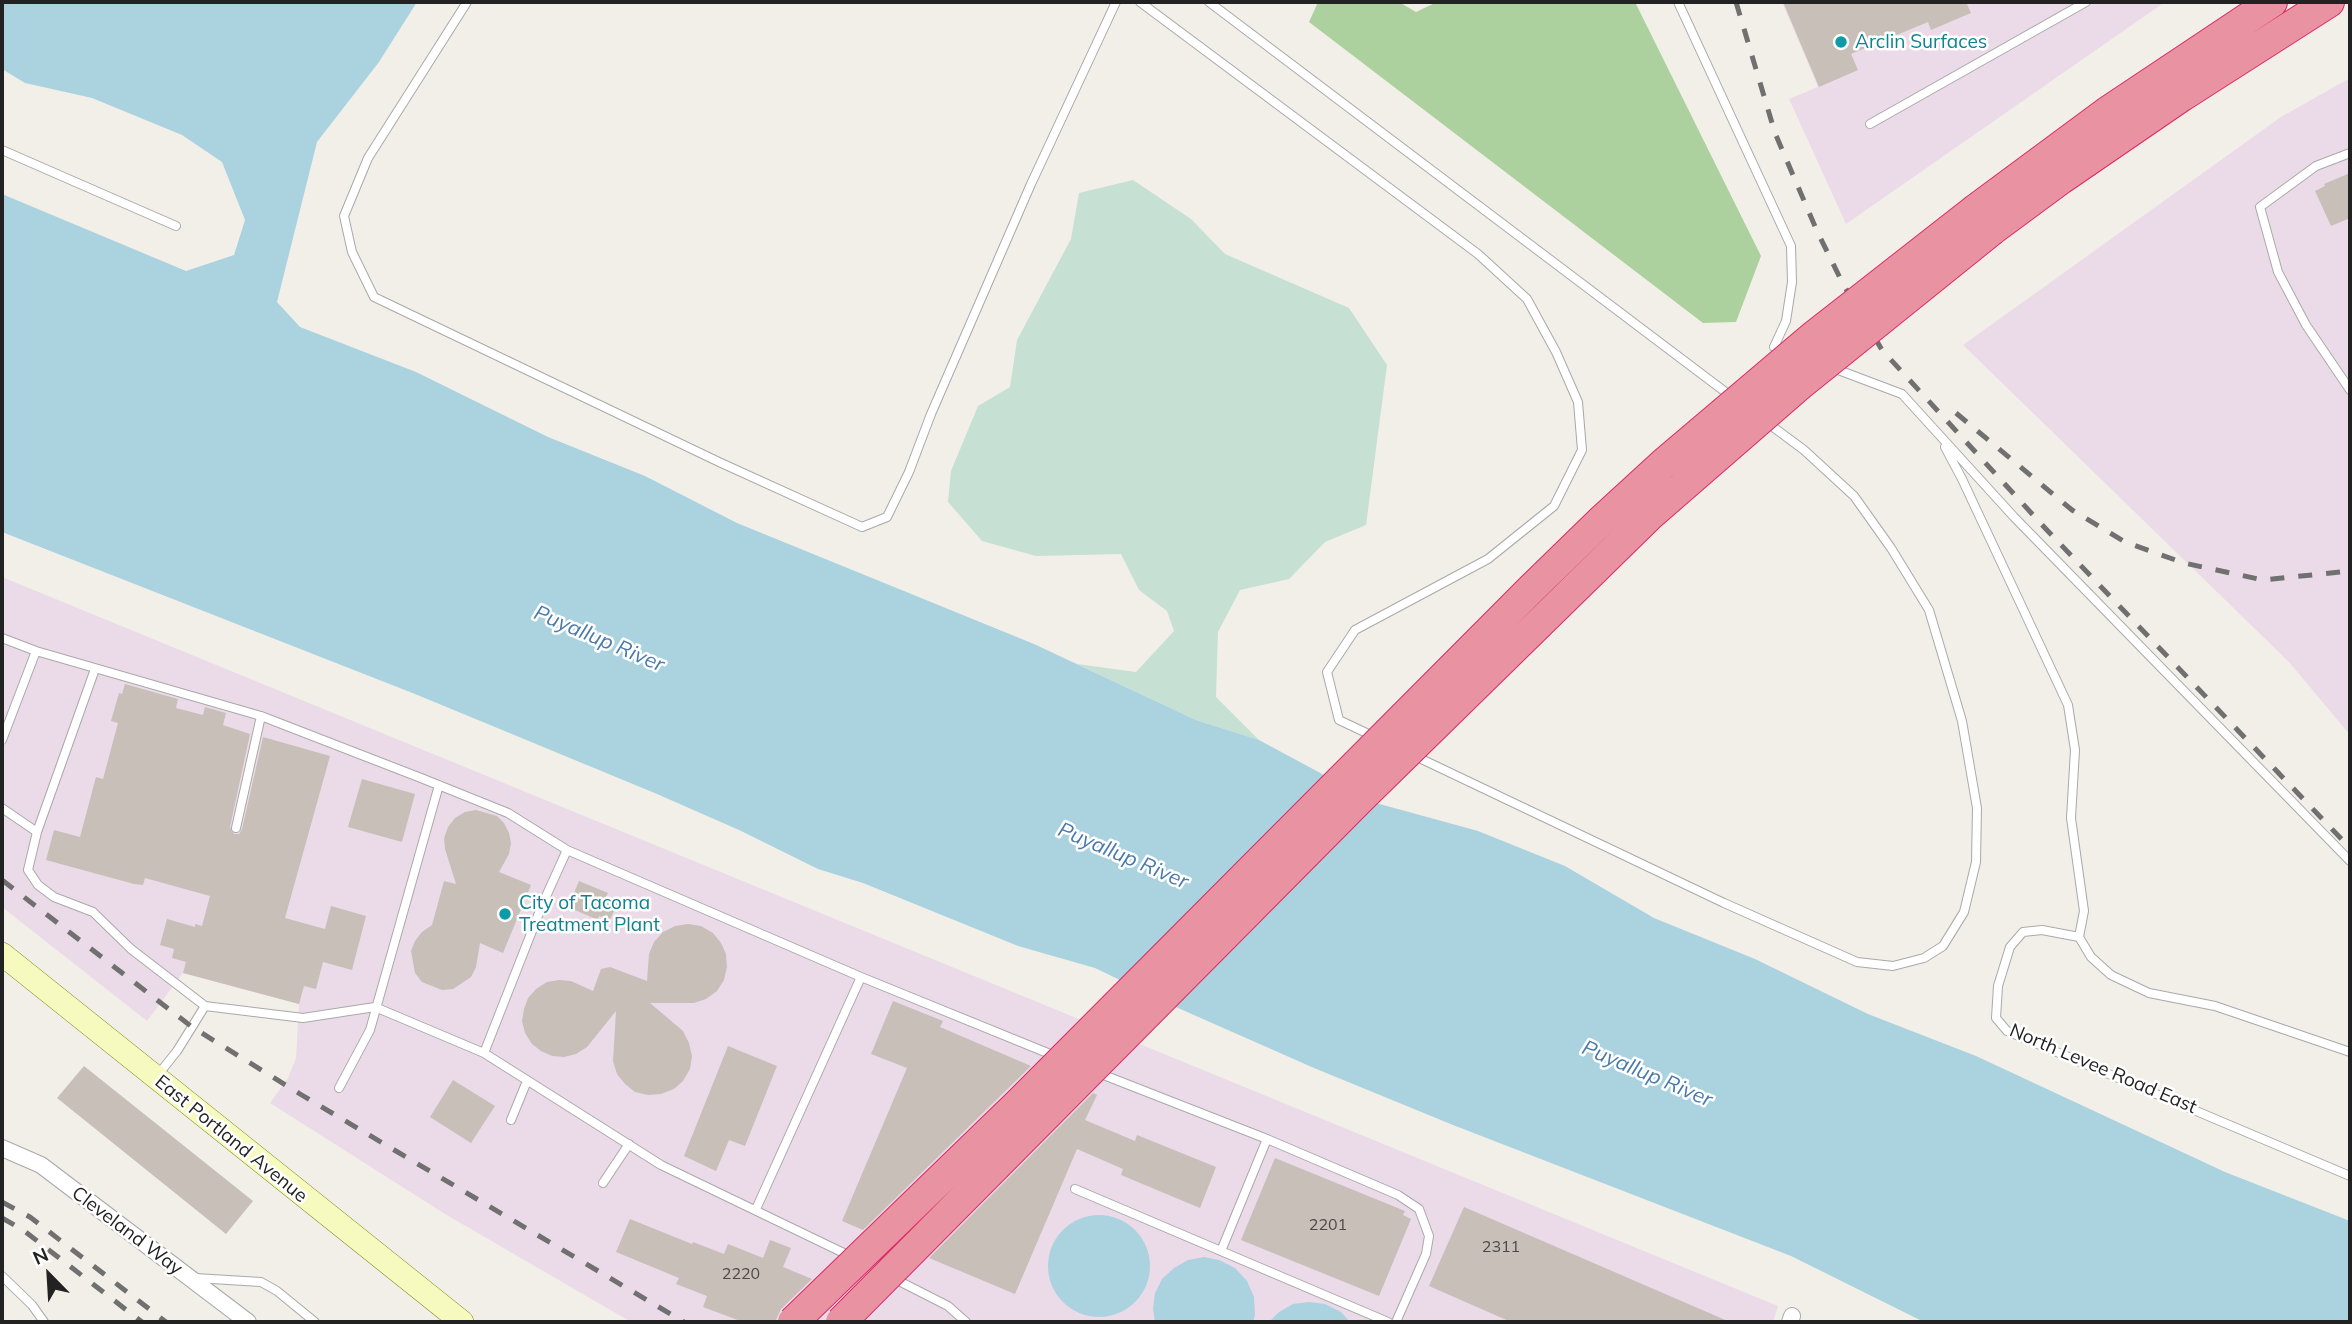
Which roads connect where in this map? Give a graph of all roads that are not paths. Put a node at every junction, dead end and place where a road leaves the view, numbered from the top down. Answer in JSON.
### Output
{"nodes":[{"id":1,"x":467,"y":2,"type":"edge"},
{"id":2,"x":1116,"y":2,"type":"edge"},
{"id":3,"x":1140,"y":2,"type":"edge"},
{"id":4,"x":1209,"y":2,"type":"edge"},
{"id":5,"x":1678,"y":2,"type":"edge"},
{"id":6,"x":2086,"y":2,"type":"edge"},
{"id":7,"x":2272,"y":2,"type":"edge"},
{"id":8,"x":2329,"y":2,"type":"edge"},
{"id":9,"x":1870,"y":124,"type":"dead end"},
{"id":10,"x":2,"y":150,"type":"edge"},
{"id":11,"x":2350,"y":153,"type":"edge"},
{"id":12,"x":1984,"y":220,"type":"junction"},
{"id":13,"x":176,"y":226,"type":"dead end"},
{"id":14,"x":1799,"y":356,"type":"dead end"},
{"id":15,"x":1811,"y":360,"type":"dead end"},
{"id":16,"x":2350,"y":390,"type":"edge"},
{"id":17,"x":1741,"y":404,"type":"dead end"},
{"id":18,"x":1752,"y":411,"type":"dead end"},
{"id":19,"x":1938,"y":434,"type":"junction"},
{"id":20,"x":2,"y":638,"type":"edge"},
{"id":21,"x":36,"y":652,"type":"junction"},
{"id":22,"x":95,"y":669,"type":"junction"},
{"id":23,"x":261,"y":716,"type":"junction"},
{"id":24,"x":2,"y":740,"type":"edge"},
{"id":25,"x":1389,"y":743,"type":"dead end"},
{"id":26,"x":1401,"y":749,"type":"dead end"},
{"id":27,"x":439,"y":785,"type":"junction"},
{"id":28,"x":2,"y":808,"type":"edge"},
{"id":29,"x":236,"y":828,"type":"dead end"},
{"id":30,"x":37,"y":832,"type":"junction"},
{"id":31,"x":567,"y":850,"type":"junction"},
{"id":32,"x":2350,"y":861,"type":"edge"},
{"id":33,"x":2079,"y":937,"type":"junction"},
{"id":34,"x":2,"y":954,"type":"edge"},
{"id":35,"x":861,"y":976,"type":"junction"},
{"id":36,"x":205,"y":1006,"type":"junction"},
{"id":37,"x":375,"y":1007,"type":"junction"},
{"id":38,"x":2350,"y":1052,"type":"edge"},
{"id":39,"x":484,"y":1054,"type":"junction"},
{"id":40,"x":1074,"y":1063,"type":"dead end"},
{"id":41,"x":1087,"y":1069,"type":"dead end"},
{"id":42,"x":155,"y":1078,"type":"junction"},
{"id":43,"x":527,"y":1081,"type":"junction"},
{"id":44,"x":339,"y":1088,"type":"dead end"},
{"id":45,"x":511,"y":1120,"type":"dead end"},
{"id":46,"x":1268,"y":1139,"type":"junction"},
{"id":47,"x":629,"y":1144,"type":"junction"},
{"id":48,"x":2,"y":1148,"type":"edge"},
{"id":49,"x":2350,"y":1175,"type":"edge"},
{"id":50,"x":603,"y":1183,"type":"dead end"},
{"id":51,"x":1075,"y":1189,"type":"dead end"},
{"id":52,"x":756,"y":1209,"type":"junction"},
{"id":53,"x":1221,"y":1251,"type":"junction"},
{"id":54,"x":865,"y":1264,"type":"dead end"},
{"id":55,"x":877,"y":1270,"type":"dead end"},
{"id":56,"x":2,"y":1276,"type":"edge"},
{"id":57,"x":188,"y":1277,"type":"junction"},
{"id":58,"x":44,"y":1322,"type":"edge"},
{"id":59,"x":248,"y":1322,"type":"edge"},
{"id":60,"x":315,"y":1322,"type":"edge"},
{"id":61,"x":462,"y":1322,"type":"edge"},
{"id":62,"x":793,"y":1322,"type":"edge"},
{"id":63,"x":841,"y":1322,"type":"edge"},
{"id":64,"x":966,"y":1322,"type":"edge"},
{"id":65,"x":1388,"y":1322,"type":"edge"},
{"id":66,"x":1396,"y":1322,"type":"edge"}],
"edges":[{"from":1,"to":2,"type":"lane"},
{"from":3,"to":25,"type":"lane"},
{"from":4,"to":17,"type":"lane"},
{"from":5,"to":14,"type":"lane"},
{"from":6,"to":9,"type":"lane"},
{"from":7,"to":12,"type":"highway"},
{"from":8,"to":12,"type":"highway"},
{"from":10,"to":13,"type":"lane"},
{"from":11,"to":16,"type":"lane"},
{"from":12,"to":62,"type":"highway","bridge":true},
{"from":12,"to":63,"type":"highway","bridge":true},
{"from":15,"to":19,"type":"lane"},
{"from":18,"to":26,"type":"lane"},
{"from":19,"to":32,"type":"lane"},
{"from":19,"to":33,"type":"lane"},
{"from":20,"to":21,"type":"lane"},
{"from":21,"to":22,"type":"lane"},
{"from":21,"to":24,"type":"lane"},
{"from":22,"to":23,"type":"lane"},
{"from":22,"to":30,"type":"lane"},
{"from":23,"to":27,"type":"lane"},
{"from":23,"to":29,"type":"lane"},
{"from":27,"to":31,"type":"lane"},
{"from":27,"to":37,"type":"lane"},
{"from":28,"to":30,"type":"lane"},
{"from":30,"to":36,"type":"lane"},
{"from":31,"to":35,"type":"lane"},
{"from":31,"to":39,"type":"lane"},
{"from":33,"to":38,"type":"lane"},
{"from":33,"to":49,"type":"lane","name":"North Levee Road East"},
{"from":34,"to":42,"type":"street","name":"East Portland Avenue"},
{"from":35,"to":40,"type":"lane"},
{"from":35,"to":52,"type":"lane"},
{"from":36,"to":37,"type":"lane"},
{"from":36,"to":42,"type":"lane"},
{"from":37,"to":39,"type":"lane"},
{"from":37,"to":44,"type":"lane"},
{"from":39,"to":43,"type":"lane"},
{"from":41,"to":46,"type":"lane"},
{"from":42,"to":61,"type":"street","name":"East Portland Avenue"},
{"from":43,"to":45,"type":"lane"},
{"from":43,"to":47,"type":"lane"},
{"from":46,"to":53,"type":"lane"},
{"from":46,"to":66,"type":"lane"},
{"from":47,"to":50,"type":"lane"},
{"from":47,"to":52,"type":"lane"},
{"from":48,"to":57,"type":"street","name":"Cleveland Way"},
{"from":51,"to":53,"type":"lane"},
{"from":52,"to":54,"type":"lane"},
{"from":53,"to":65,"type":"lane"},
{"from":55,"to":64,"type":"lane"},
{"from":56,"to":58,"type":"lane"},
{"from":57,"to":59,"type":"street","name":"Cleveland Way"},
{"from":57,"to":60,"type":"lane"}]}
